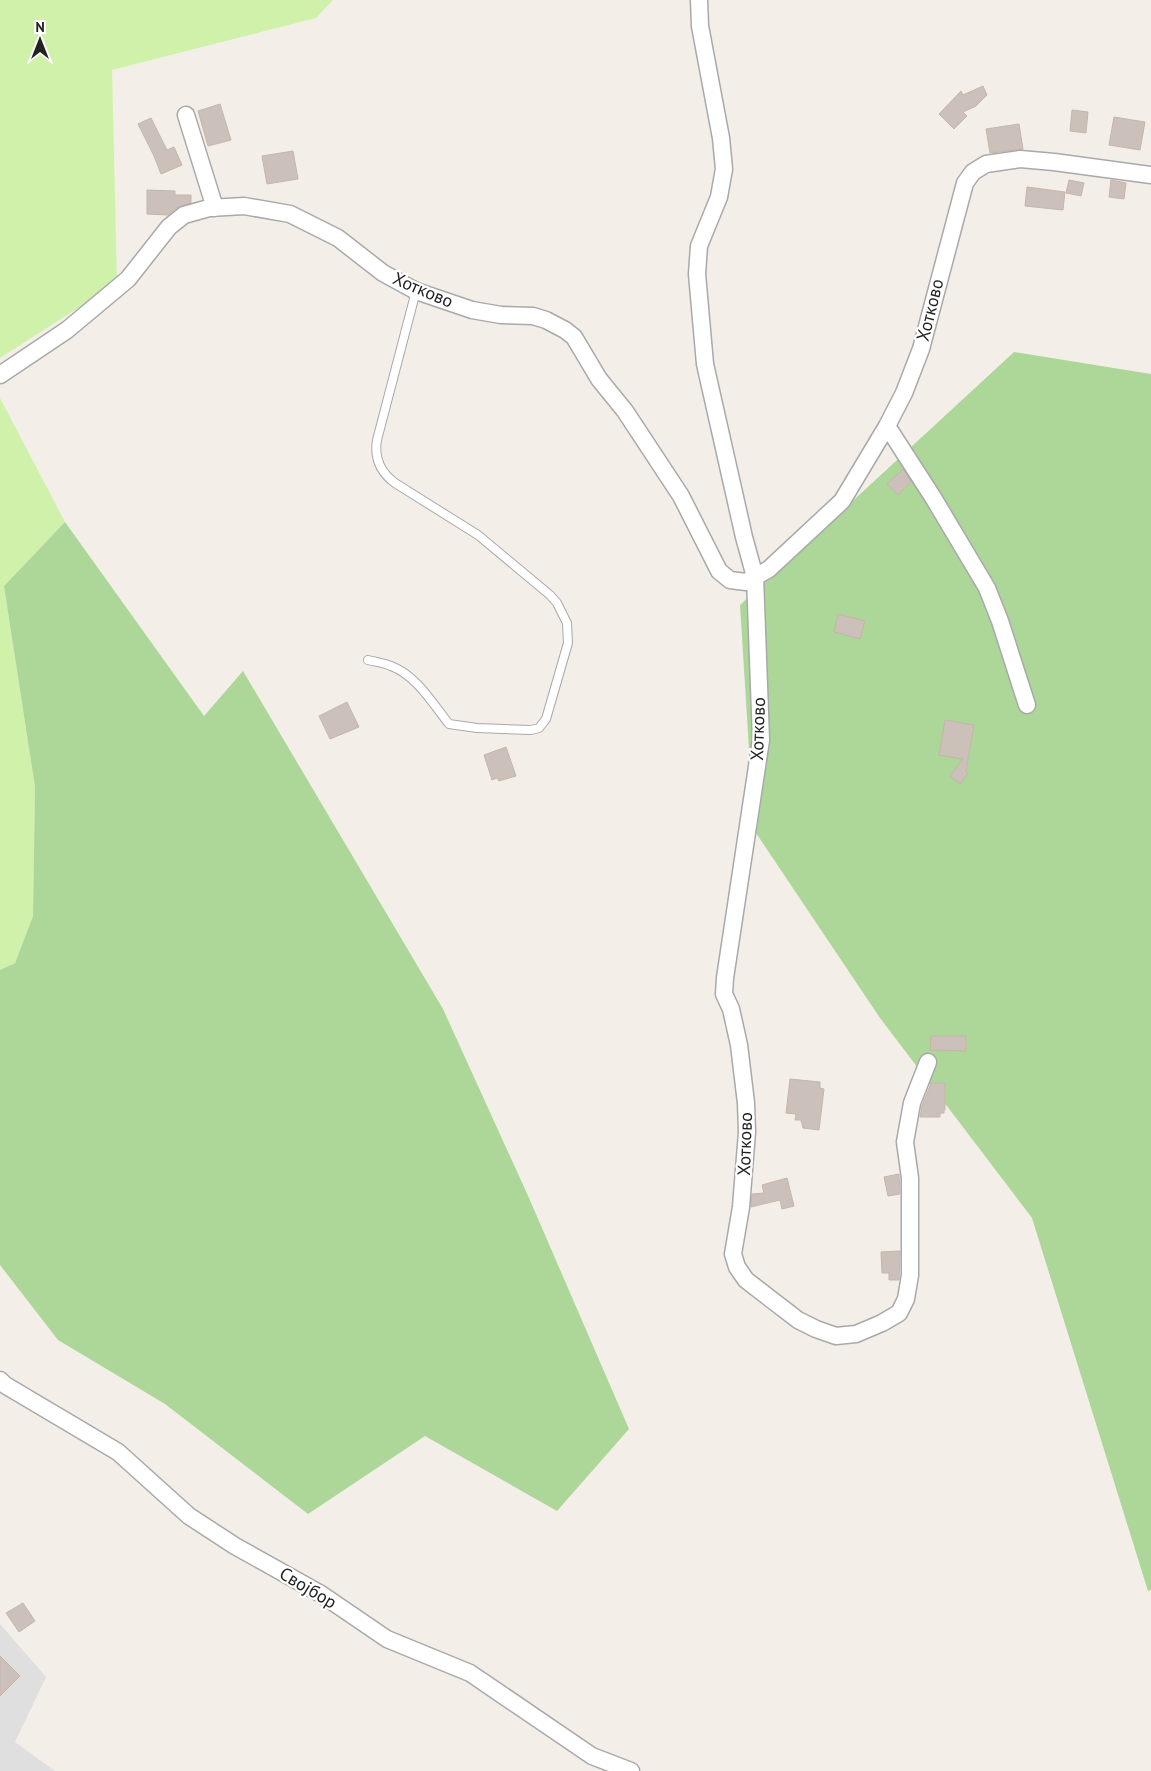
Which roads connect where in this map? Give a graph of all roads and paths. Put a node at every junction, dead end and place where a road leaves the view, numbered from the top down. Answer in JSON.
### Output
{"nodes":[{"id":1,"x":699,"y":0,"type":"edge"},
{"id":2,"x":186,"y":114,"type":"dead end"},
{"id":3,"x":1151,"y":176,"type":"edge"},
{"id":4,"x":215,"y":208,"type":"junction"},
{"id":5,"x":416,"y":291,"type":"junction"},
{"id":6,"x":0,"y":375,"type":"edge"},
{"id":7,"x":887,"y":426,"type":"junction"},
{"id":8,"x":755,"y":577,"type":"junction"},
{"id":9,"x":368,"y":660,"type":"dead end"},
{"id":10,"x":1027,"y":706,"type":"dead end"},
{"id":11,"x":928,"y":1062,"type":"dead end"},
{"id":12,"x":0,"y":1380,"type":"edge"},
{"id":13,"x":631,"y":1771,"type":"edge"}],
"edges":[{"from":1,"to":8,"type":"street","name":"Хотково"},
{"from":2,"to":4,"type":"street"},
{"from":3,"to":7,"type":"street","name":"Хотково"},
{"from":4,"to":5,"type":"street","name":"Хотково"},
{"from":4,"to":6,"type":"street","name":"Хотково"},
{"from":5,"to":8,"type":"street","name":"Хотково"},
{"from":5,"to":9,"type":"lane"},
{"from":7,"to":8,"type":"street","name":"Хотково"},
{"from":7,"to":10,"type":"street"},
{"from":8,"to":11,"type":"street","name":"Хотково"},
{"from":12,"to":13,"type":"street","name":"Својбор"}]}
